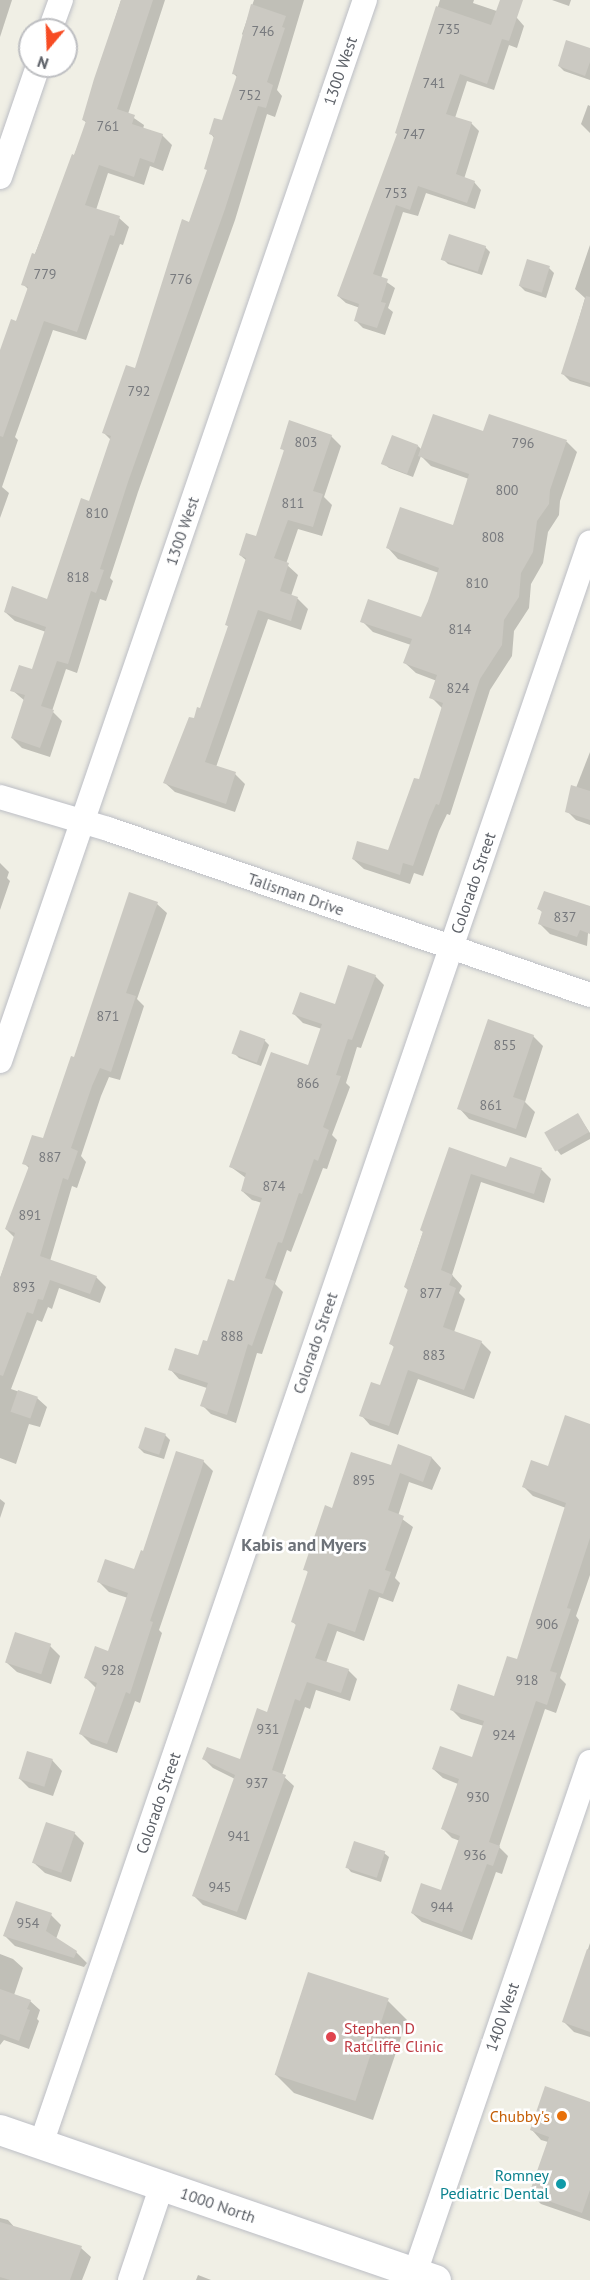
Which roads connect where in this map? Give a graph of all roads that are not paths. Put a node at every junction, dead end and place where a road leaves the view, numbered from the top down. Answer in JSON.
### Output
{"nodes":[{"id":1,"x":61,"y":0,"type":"edge"},
{"id":2,"x":365,"y":0,"type":"edge"},
{"id":3,"x":54,"y":18,"type":"edge"},
{"id":4,"x":34,"y":78,"type":"edge"},
{"id":5,"x":0,"y":177,"type":"edge"},
{"id":6,"x":590,"y":542,"type":"edge"},
{"id":7,"x":0,"y":797,"type":"edge"},
{"id":8,"x":82,"y":822,"type":"junction"},
{"id":9,"x":451,"y":947,"type":"junction"},
{"id":10,"x":590,"y":995,"type":"edge"},
{"id":11,"x":0,"y":1061,"type":"edge"},
{"id":12,"x":590,"y":1762,"type":"edge"},
{"id":13,"x":0,"y":2130,"type":"edge"},
{"id":14,"x":40,"y":2144,"type":"junction"},
{"id":15,"x":162,"y":2186,"type":"junction"},
{"id":16,"x":426,"y":2276,"type":"edge"},
{"id":17,"x":130,"y":2280,"type":"edge"}],
"edges":[{"from":1,"to":3,"type":"street"},
{"from":2,"to":8,"type":"street","name":"1300 West"},
{"from":4,"to":5,"type":"street"},
{"from":6,"to":9,"type":"street","name":"Colorado Street"},
{"from":7,"to":8,"type":"street","name":"Talisman Drive"},
{"from":8,"to":9,"type":"street","name":"Talisman Drive"},
{"from":8,"to":11,"type":"street","name":"1300 West"},
{"from":9,"to":10,"type":"street","name":"Talisman Drive"},
{"from":9,"to":14,"type":"street","name":"Colorado Street"},
{"from":12,"to":16,"type":"street","name":"1400 West"},
{"from":13,"to":14,"type":"street","name":"1000 North"},
{"from":14,"to":15,"type":"street","name":"1000 North"},
{"from":15,"to":16,"type":"street","name":"1000 North"},
{"from":15,"to":17,"type":"street"}]}
